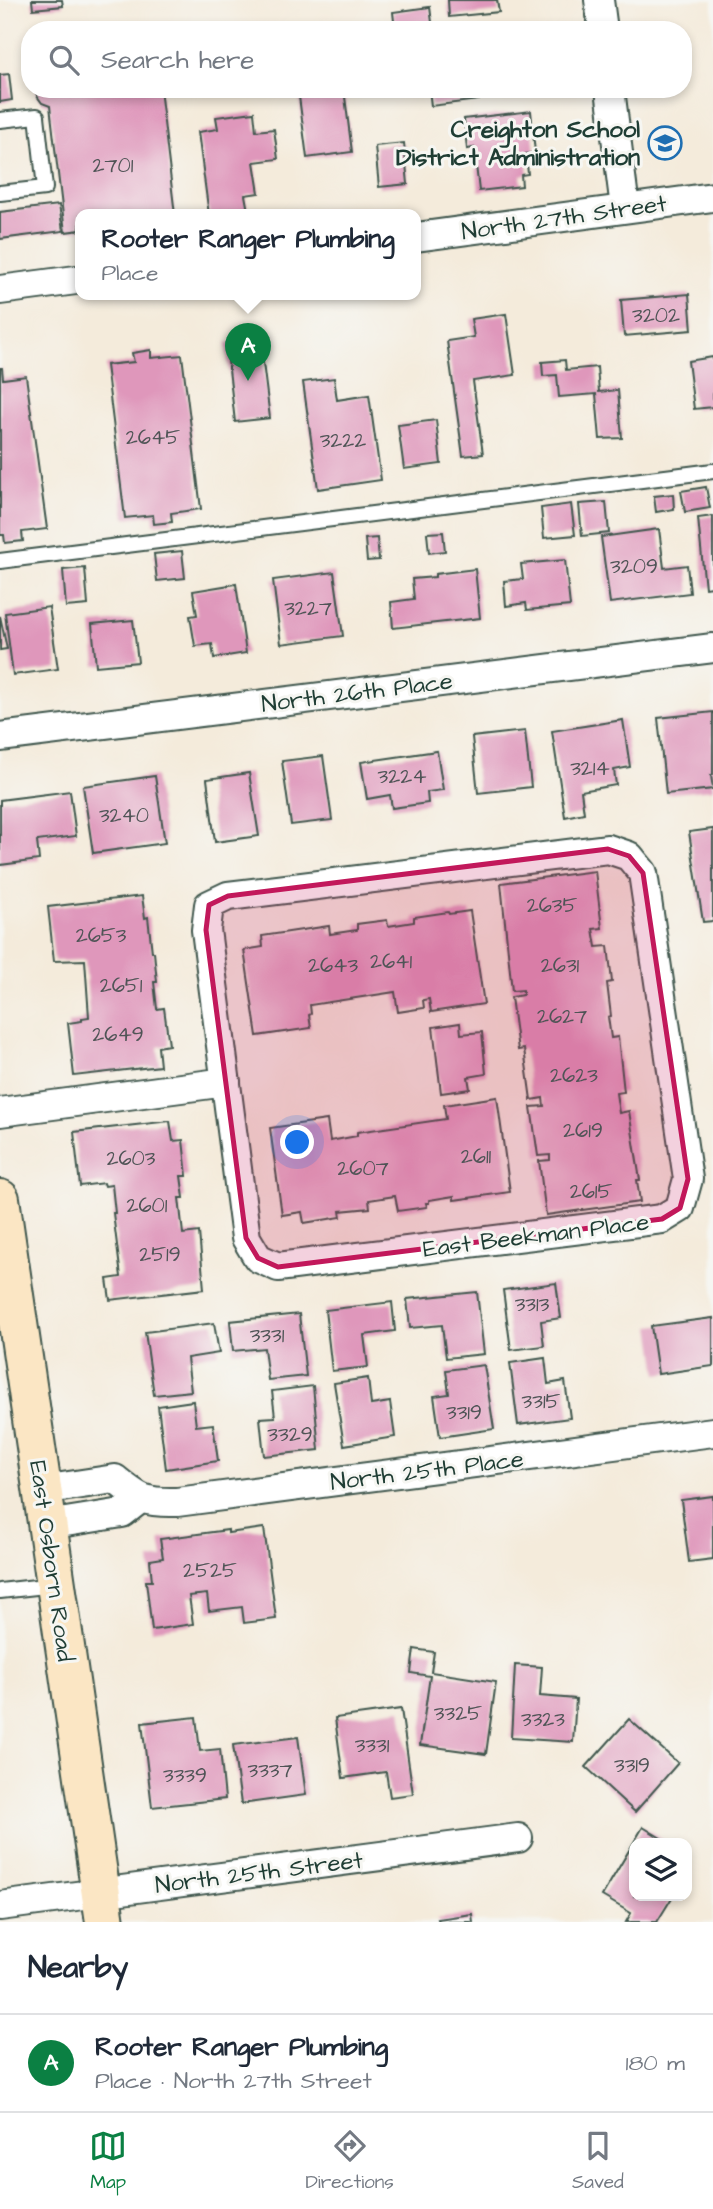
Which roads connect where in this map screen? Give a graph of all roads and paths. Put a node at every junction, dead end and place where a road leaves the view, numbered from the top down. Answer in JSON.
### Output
{"nodes":[{"id":1,"x":599,"y":0,"type":"edge"},
{"id":2,"x":602,"y":21,"type":"edge"},
{"id":3,"x":611,"y":98,"type":"edge"},
{"id":4,"x":0,"y":120,"type":"edge"},
{"id":5,"x":0,"y":193,"type":"edge"},
{"id":6,"x":713,"y":197,"type":"edge"},
{"id":7,"x":625,"y":208,"type":"junction"},
{"id":8,"x":421,"y":235,"type":"edge"},
{"id":9,"x":75,"y":280,"type":"edge"},
{"id":10,"x":0,"y":290,"type":"edge"},
{"id":11,"x":713,"y":471,"type":"edge"},
{"id":12,"x":0,"y":561,"type":"edge"},
{"id":13,"x":713,"y":648,"type":"edge"},
{"id":14,"x":0,"y":737,"type":"edge"},
{"id":15,"x":226,"y":1082,"type":"junction"},
{"id":16,"x":0,"y":1112,"type":"edge"},
{"id":17,"x":0,"y":1199,"type":"edge"},
{"id":18,"x":4,"y":1252,"type":"edge"},
{"id":19,"x":713,"y":1432,"type":"edge"},
{"id":20,"x":44,"y":1507,"type":"junction"},
{"id":21,"x":56,"y":1584,"type":"junction"},
{"id":22,"x":0,"y":1591,"type":"edge"},
{"id":23,"x":518,"y":1838,"type":"dead end"},
{"id":24,"x":0,"y":1906,"type":"edge"},
{"id":25,"x":103,"y":1908,"type":"edge"}],
"edges":[{"from":1,"to":2,"type":"street"},
{"from":3,"to":7,"type":"street"},
{"from":4,"to":5,"type":"lane"},
{"from":6,"to":7,"type":"street","name":"North 27th Street"},
{"from":7,"to":8,"type":"street","name":"North 27th Street"},
{"from":9,"to":10,"type":"street"},
{"from":11,"to":12,"type":"lane"},
{"from":13,"to":14,"type":"street","name":"North 26th Place"},
{"from":15,"to":15,"type":"street","name":"East Beekman Place"},
{"from":15,"to":16,"type":"street"},
{"from":17,"to":18,"type":"main road","name":"East Osborn Road"},
{"from":18,"to":20,"type":"main road","name":"East Osborn Road"},
{"from":19,"to":20,"type":"street","name":"North 25th Place"},
{"from":20,"to":21,"type":"main road","name":"East Osborn Road"},
{"from":21,"to":22,"type":"lane"},
{"from":21,"to":25,"type":"main road","name":"East Osborn Road"},
{"from":23,"to":25,"type":"street","name":"North 25th Street"},
{"from":24,"to":25,"type":"street","name":"North 25th Street"}]}
